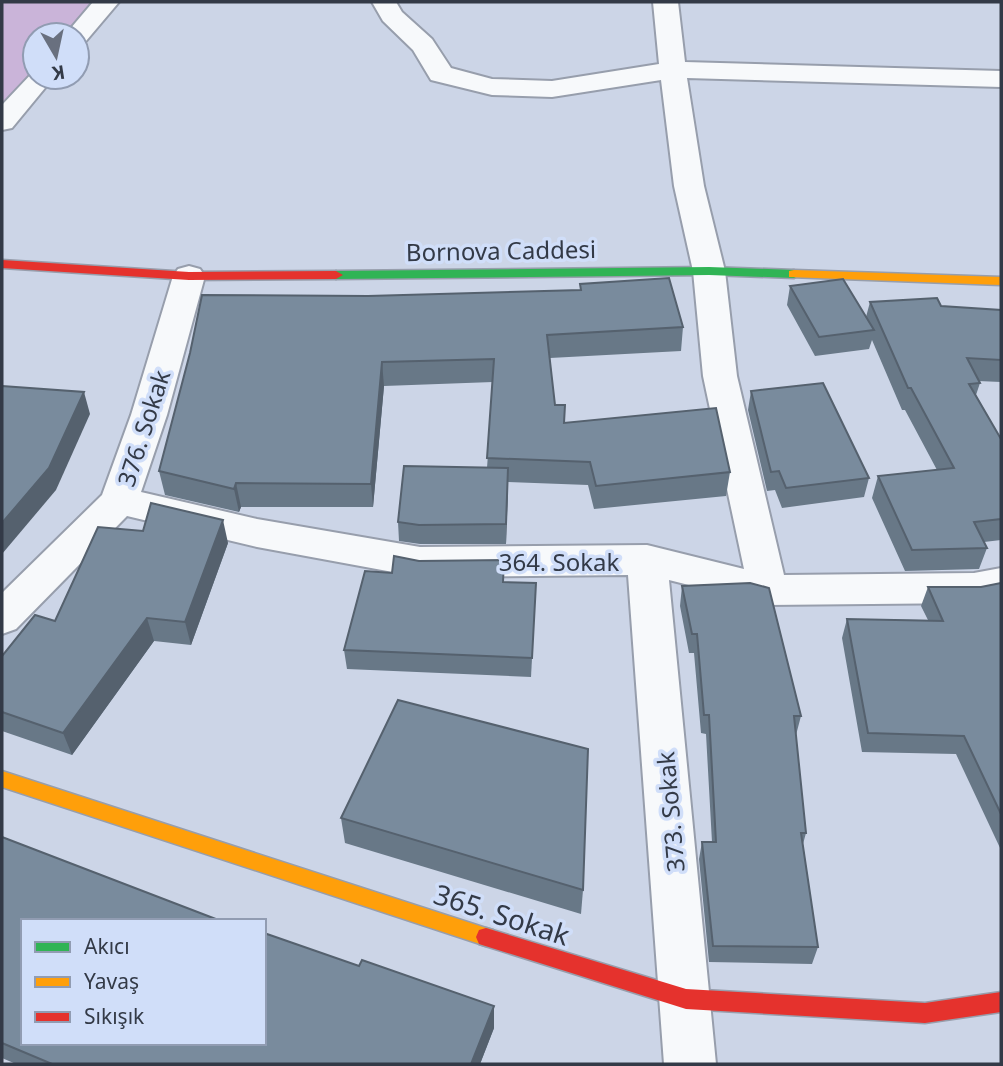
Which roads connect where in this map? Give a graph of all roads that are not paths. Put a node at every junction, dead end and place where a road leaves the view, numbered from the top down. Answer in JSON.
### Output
{"nodes":[{"id":1,"x":106,"y":2,"type":"edge"},
{"id":2,"x":384,"y":2,"type":"edge"},
{"id":3,"x":665,"y":2,"type":"edge"},
{"id":4,"x":90,"y":21,"type":"edge"},
{"id":5,"x":671,"y":70,"type":"junction"},
{"id":6,"x":1001,"y":79,"type":"edge"},
{"id":7,"x":29,"y":91,"type":"edge"},
{"id":8,"x":2,"y":122,"type":"edge"},
{"id":9,"x":2,"y":264,"type":"edge"},
{"id":10,"x":709,"y":271,"type":"junction"},
{"id":11,"x":189,"y":276,"type":"junction"},
{"id":12,"x":1001,"y":281,"type":"edge"},
{"id":13,"x":119,"y":501,"type":"junction"},
{"id":14,"x":648,"y":560,"type":"junction"},
{"id":15,"x":1001,"y":583,"type":"edge"},
{"id":16,"x":768,"y":590,"type":"junction"},
{"id":17,"x":2,"y":618,"type":"edge"},
{"id":18,"x":2,"y":779,"type":"edge"},
{"id":19,"x":686,"y":999,"type":"junction"},
{"id":20,"x":1001,"y":1002,"type":"edge"},
{"id":21,"x":691,"y":1064,"type":"edge"}],
"edges":[{"from":1,"to":4,"type":"street"},
{"from":2,"to":5,"type":"street"},
{"from":3,"to":5,"type":"street"},
{"from":5,"to":6,"type":"street"},
{"from":5,"to":10,"type":"street"},
{"from":7,"to":8,"type":"street"},
{"from":9,"to":11,"type":"street","name":"Bornova Caddesi"},
{"from":10,"to":11,"type":"street","name":"Bornova Caddesi"},
{"from":10,"to":12,"type":"street","name":"Bornova Caddesi"},
{"from":10,"to":16,"type":"street"},
{"from":11,"to":13,"type":"street","name":"376. Sokak"},
{"from":13,"to":14,"type":"street","name":"364. Sokak"},
{"from":13,"to":17,"type":"street","name":"376. Sokak"},
{"from":14,"to":16,"type":"street","name":"364. Sokak"},
{"from":14,"to":19,"type":"street","name":"373. Sokak"},
{"from":15,"to":16,"type":"street","name":"364. Sokak"},
{"from":18,"to":19,"type":"street","name":"365. Sokak"},
{"from":19,"to":20,"type":"street","name":"365. Sokak"},
{"from":19,"to":21,"type":"street","name":"373. Sokak"}]}
